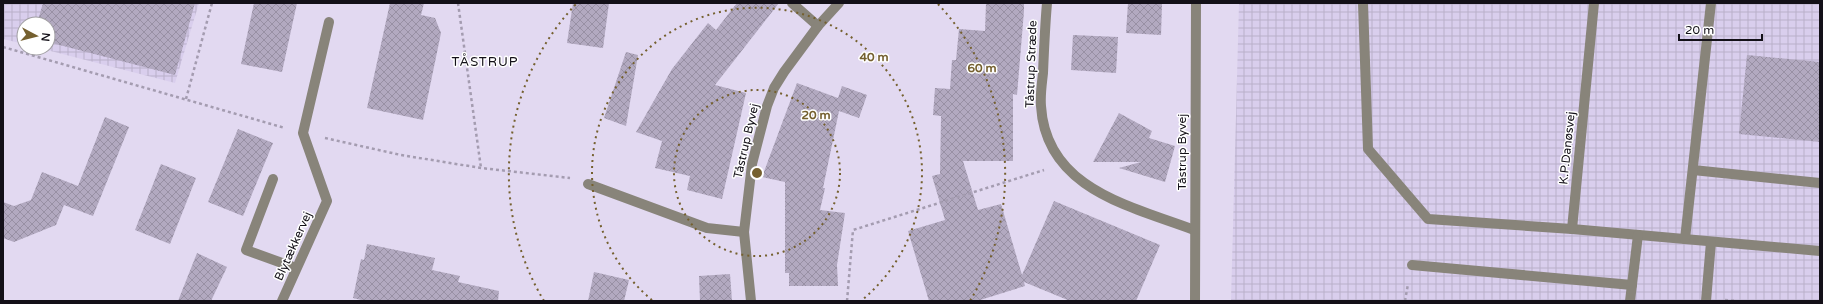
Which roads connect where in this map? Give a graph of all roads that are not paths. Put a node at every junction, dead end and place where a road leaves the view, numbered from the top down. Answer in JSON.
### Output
{"nodes":[{"id":1,"x":792,"y":3,"type":"edge"},
{"id":2,"x":839,"y":3,"type":"edge"},
{"id":3,"x":1047,"y":3,"type":"edge"},
{"id":4,"x":1196,"y":3,"type":"edge"},
{"id":5,"x":1363,"y":3,"type":"edge"},
{"id":6,"x":1594,"y":3,"type":"edge"},
{"id":7,"x":1712,"y":3,"type":"edge"},
{"id":8,"x":329,"y":22,"type":"dead end"},
{"id":9,"x":818,"y":26,"type":"junction"},
{"id":10,"x":1693,"y":170,"type":"junction"},
{"id":11,"x":274,"y":179,"type":"dead end"},
{"id":12,"x":1820,"y":183,"type":"edge"},
{"id":13,"x":588,"y":184,"type":"dead end"},
{"id":14,"x":1572,"y":229,"type":"junction"},
{"id":15,"x":1194,"y":230,"type":"junction"},
{"id":16,"x":744,"y":232,"type":"junction"},
{"id":17,"x":1638,"y":235,"type":"junction"},
{"id":18,"x":1685,"y":239,"type":"junction"},
{"id":19,"x":1711,"y":242,"type":"junction"},
{"id":20,"x":1820,"y":252,"type":"edge"},
{"id":21,"x":1412,"y":265,"type":"dead end"},
{"id":22,"x":296,"y":268,"type":"junction"},
{"id":23,"x":1632,"y":285,"type":"junction"},
{"id":24,"x":282,"y":301,"type":"edge"},
{"id":25,"x":751,"y":301,"type":"edge"},
{"id":26,"x":1195,"y":301,"type":"edge"},
{"id":27,"x":1630,"y":301,"type":"edge"},
{"id":28,"x":1706,"y":301,"type":"edge"}],
"edges":[{"from":1,"to":9,"type":"street"},
{"from":2,"to":9,"type":"street","name":"Tåstrup Byvej"},
{"from":3,"to":15,"type":"street","name":"Tåstrup Stræde"},
{"from":4,"to":15,"type":"street","name":"Tåstrup Byvej"},
{"from":5,"to":14,"type":"street"},
{"from":6,"to":14,"type":"street","name":"K.P.Danøsvej"},
{"from":7,"to":10,"type":"street"},
{"from":8,"to":22,"type":"street","name":"Blytækkervej"},
{"from":9,"to":16,"type":"street","name":"Tåstrup Byvej"},
{"from":10,"to":12,"type":"street"},
{"from":10,"to":18,"type":"street"},
{"from":11,"to":22,"type":"street"},
{"from":13,"to":16,"type":"street"},
{"from":14,"to":17,"type":"street"},
{"from":15,"to":26,"type":"street","name":"Tåstrup Byvej"},
{"from":16,"to":25,"type":"street","name":"Tåstrup Byvej"},
{"from":17,"to":18,"type":"street"},
{"from":17,"to":23,"type":"street"},
{"from":18,"to":19,"type":"street"},
{"from":19,"to":20,"type":"street"},
{"from":19,"to":28,"type":"street"},
{"from":21,"to":23,"type":"street"},
{"from":22,"to":24,"type":"street","name":"Blytækkervej"},
{"from":23,"to":27,"type":"street"}]}
